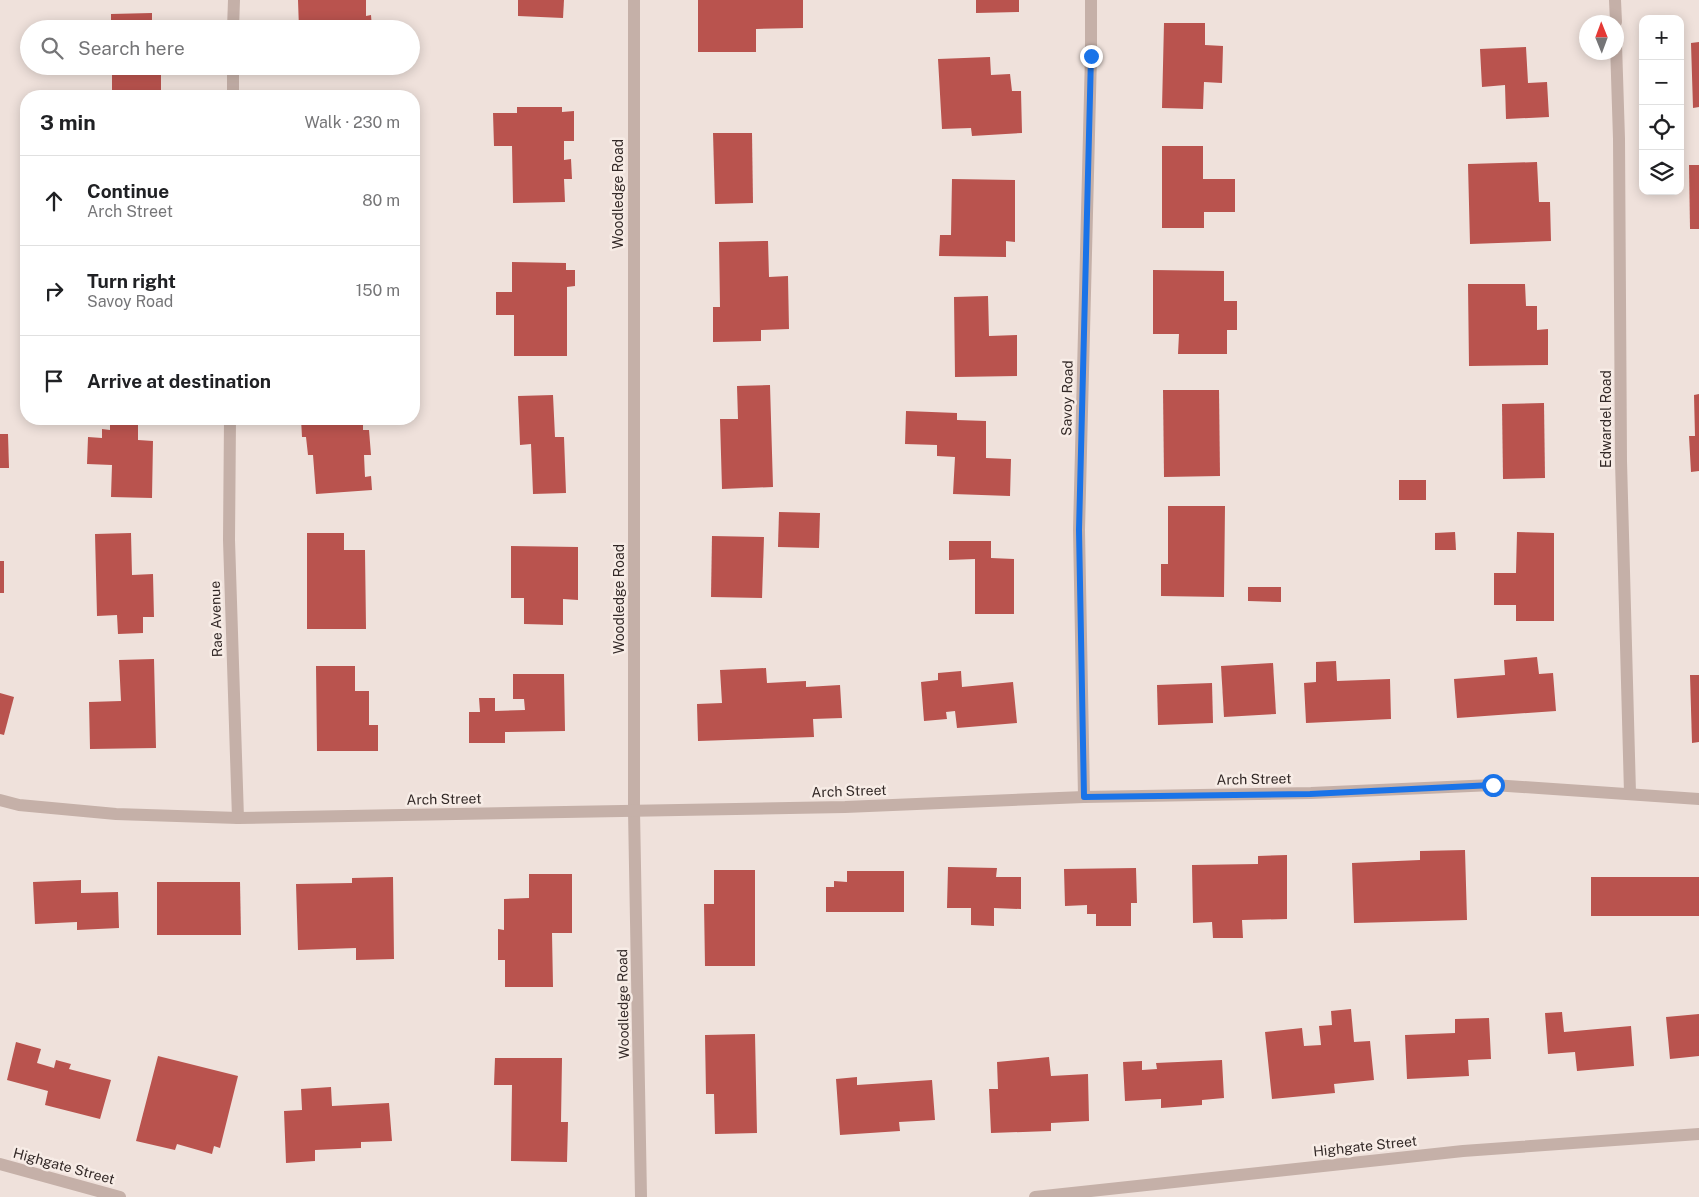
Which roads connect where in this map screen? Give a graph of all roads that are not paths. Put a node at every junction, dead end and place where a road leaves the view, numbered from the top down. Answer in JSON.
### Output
{"nodes":[{"id":1,"x":234,"y":0,"type":"edge"},
{"id":2,"x":634,"y":0,"type":"edge"},
{"id":3,"x":1091,"y":0,"type":"edge"},
{"id":4,"x":1615,"y":0,"type":"edge"},
{"id":5,"x":1616,"y":15,"type":"edge"},
{"id":6,"x":233,"y":20,"type":"edge"},
{"id":7,"x":1617,"y":60,"type":"edge"},
{"id":8,"x":233,"y":75,"type":"edge"},
{"id":9,"x":233,"y":90,"type":"edge"},
{"id":10,"x":230,"y":425,"type":"edge"},
{"id":11,"x":1630,"y":793,"type":"junction"},
{"id":12,"x":1084,"y":797,"type":"junction"},
{"id":13,"x":1699,"y":799,"type":"edge"},
{"id":14,"x":0,"y":800,"type":"edge"},
{"id":15,"x":634,"y":811,"type":"junction"},
{"id":16,"x":238,"y":818,"type":"junction"},
{"id":17,"x":1699,"y":1134,"type":"edge"},
{"id":18,"x":0,"y":1164,"type":"edge"},
{"id":19,"x":120,"y":1197,"type":"edge"},
{"id":20,"x":641,"y":1197,"type":"edge"},
{"id":21,"x":1035,"y":1197,"type":"edge"}],
"edges":[{"from":1,"to":6,"type":"street"},
{"from":2,"to":15,"type":"street","name":"Woodledge Road"},
{"from":3,"to":12,"type":"street","name":"Savoy Road"},
{"from":4,"to":5,"type":"street"},
{"from":7,"to":11,"type":"street","name":"Edwardel Road"},
{"from":8,"to":9,"type":"street"},
{"from":10,"to":16,"type":"street","name":"Rae Avenue"},
{"from":11,"to":12,"type":"street","name":"Arch Street"},
{"from":11,"to":13,"type":"street","name":"Arch Street"},
{"from":12,"to":15,"type":"street","name":"Arch Street"},
{"from":14,"to":16,"type":"street","name":"Arch Street"},
{"from":15,"to":16,"type":"street","name":"Arch Street"},
{"from":15,"to":20,"type":"street","name":"Woodledge Road"},
{"from":17,"to":21,"type":"street","name":"Highgate Street"},
{"from":18,"to":19,"type":"street","name":"Highgate Street"}]}
